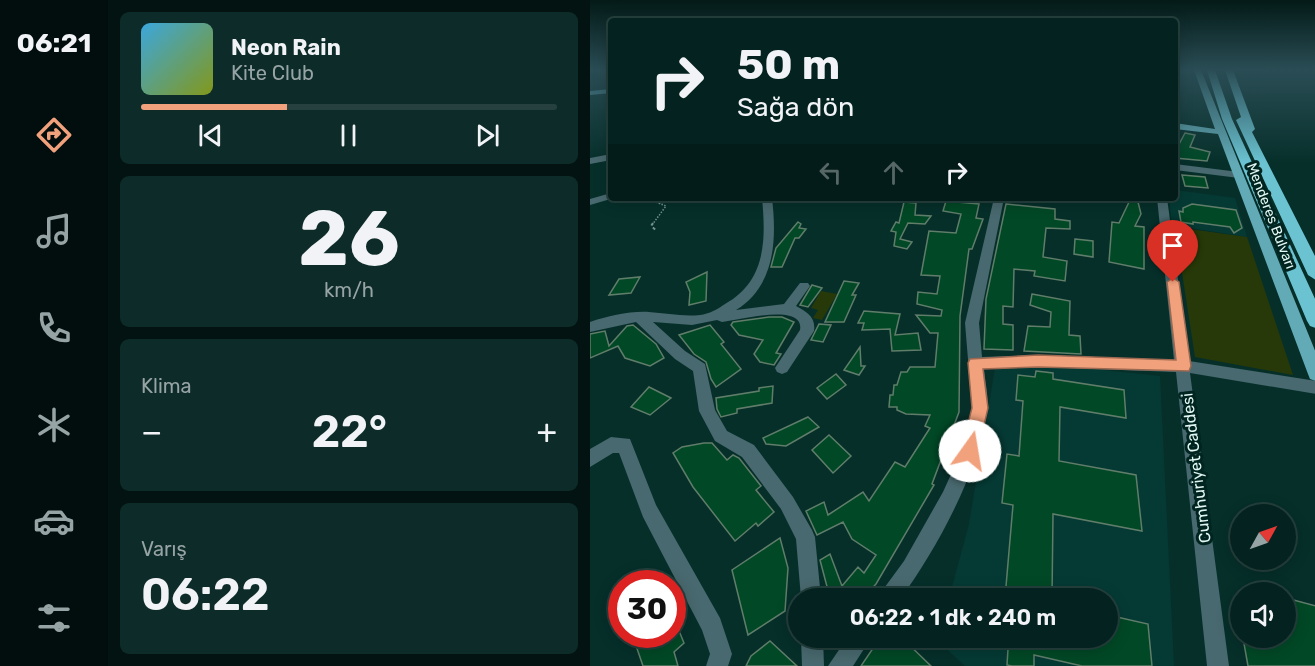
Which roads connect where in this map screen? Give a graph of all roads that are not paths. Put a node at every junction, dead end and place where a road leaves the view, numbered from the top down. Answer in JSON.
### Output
{"nodes":[{"id":1,"x":1210,"y":101,"type":"edge"},
{"id":2,"x":1221,"y":101,"type":"edge"},
{"id":3,"x":1234,"y":101,"type":"edge"},
{"id":4,"x":1240,"y":101,"type":"edge"},
{"id":5,"x":1178,"y":124,"type":"edge"},
{"id":6,"x":1221,"y":129,"type":"junction"},
{"id":7,"x":1248,"y":137,"type":"junction"},
{"id":8,"x":608,"y":158,"type":"edge"},
{"id":9,"x":590,"y":161,"type":"edge"},
{"id":10,"x":1178,"y":167,"type":"edge"},
{"id":11,"x":1239,"y":175,"type":"junction"},
{"id":12,"x":608,"y":197,"type":"edge"},
{"id":13,"x":767,"y":201,"type":"edge"},
{"id":14,"x":998,"y":201,"type":"edge"},
{"id":15,"x":1162,"y":201,"type":"edge"},
{"id":16,"x":590,"y":202,"type":"edge"},
{"id":17,"x":1316,"y":275,"type":"edge"},
{"id":18,"x":804,"y":286,"type":"dead end"},
{"id":19,"x":788,"y":308,"type":"junction"},
{"id":20,"x":639,"y":316,"type":"junction"},
{"id":21,"x":702,"y":320,"type":"junction"},
{"id":22,"x":1316,"y":321,"type":"edge"},
{"id":23,"x":590,"y":327,"type":"edge"},
{"id":24,"x":976,"y":363,"type":"junction"},
{"id":25,"x":1184,"y":366,"type":"junction"},
{"id":26,"x":782,"y":368,"type":"dead end"},
{"id":27,"x":1316,"y":374,"type":"edge"},
{"id":28,"x":1316,"y":388,"type":"edge"},
{"id":29,"x":590,"y":459,"type":"edge"},
{"id":30,"x":810,"y":588,"type":"edge"},
{"id":31,"x":896,"y":588,"type":"edge"},
{"id":32,"x":812,"y":648,"type":"edge"},
{"id":33,"x":852,"y":648,"type":"edge"},
{"id":34,"x":717,"y":666,"type":"edge"},
{"id":35,"x":813,"y":666,"type":"edge"},
{"id":36,"x":839,"y":666,"type":"edge"},
{"id":37,"x":1218,"y":666,"type":"edge"}],
"edges":[{"from":1,"to":6,"type":"main road","name":"Menderes Bulvarı"},
{"from":2,"to":22,"type":"highway"},
{"from":3,"to":7,"type":"highway"},
{"from":4,"to":7,"type":"highway"},
{"from":5,"to":6,"type":"main road"},
{"from":6,"to":11,"type":"main road","name":"Menderes Bulvarı"},
{"from":7,"to":17,"type":"highway"},
{"from":8,"to":9,"type":"street"},
{"from":10,"to":11,"type":"street"},
{"from":11,"to":27,"type":"main road","name":"Menderes Bulvarı"},
{"from":12,"to":16,"type":"street"},
{"from":13,"to":21,"type":"street"},
{"from":14,"to":24,"type":"street"},
{"from":15,"to":25,"type":"street","name":"Cumhuriyet Caddesi"},
{"from":18,"to":19,"type":"street"},
{"from":19,"to":21,"type":"street"},
{"from":19,"to":26,"type":"street"},
{"from":20,"to":21,"type":"street"},
{"from":20,"to":23,"type":"street"},
{"from":20,"to":30,"type":"street"},
{"from":24,"to":25,"type":"street"},
{"from":24,"to":31,"type":"street"},
{"from":25,"to":28,"type":"street"},
{"from":25,"to":37,"type":"street","name":"Cumhuriyet Caddesi"},
{"from":29,"to":34,"type":"street"},
{"from":32,"to":35,"type":"street"},
{"from":33,"to":36,"type":"street"}]}
